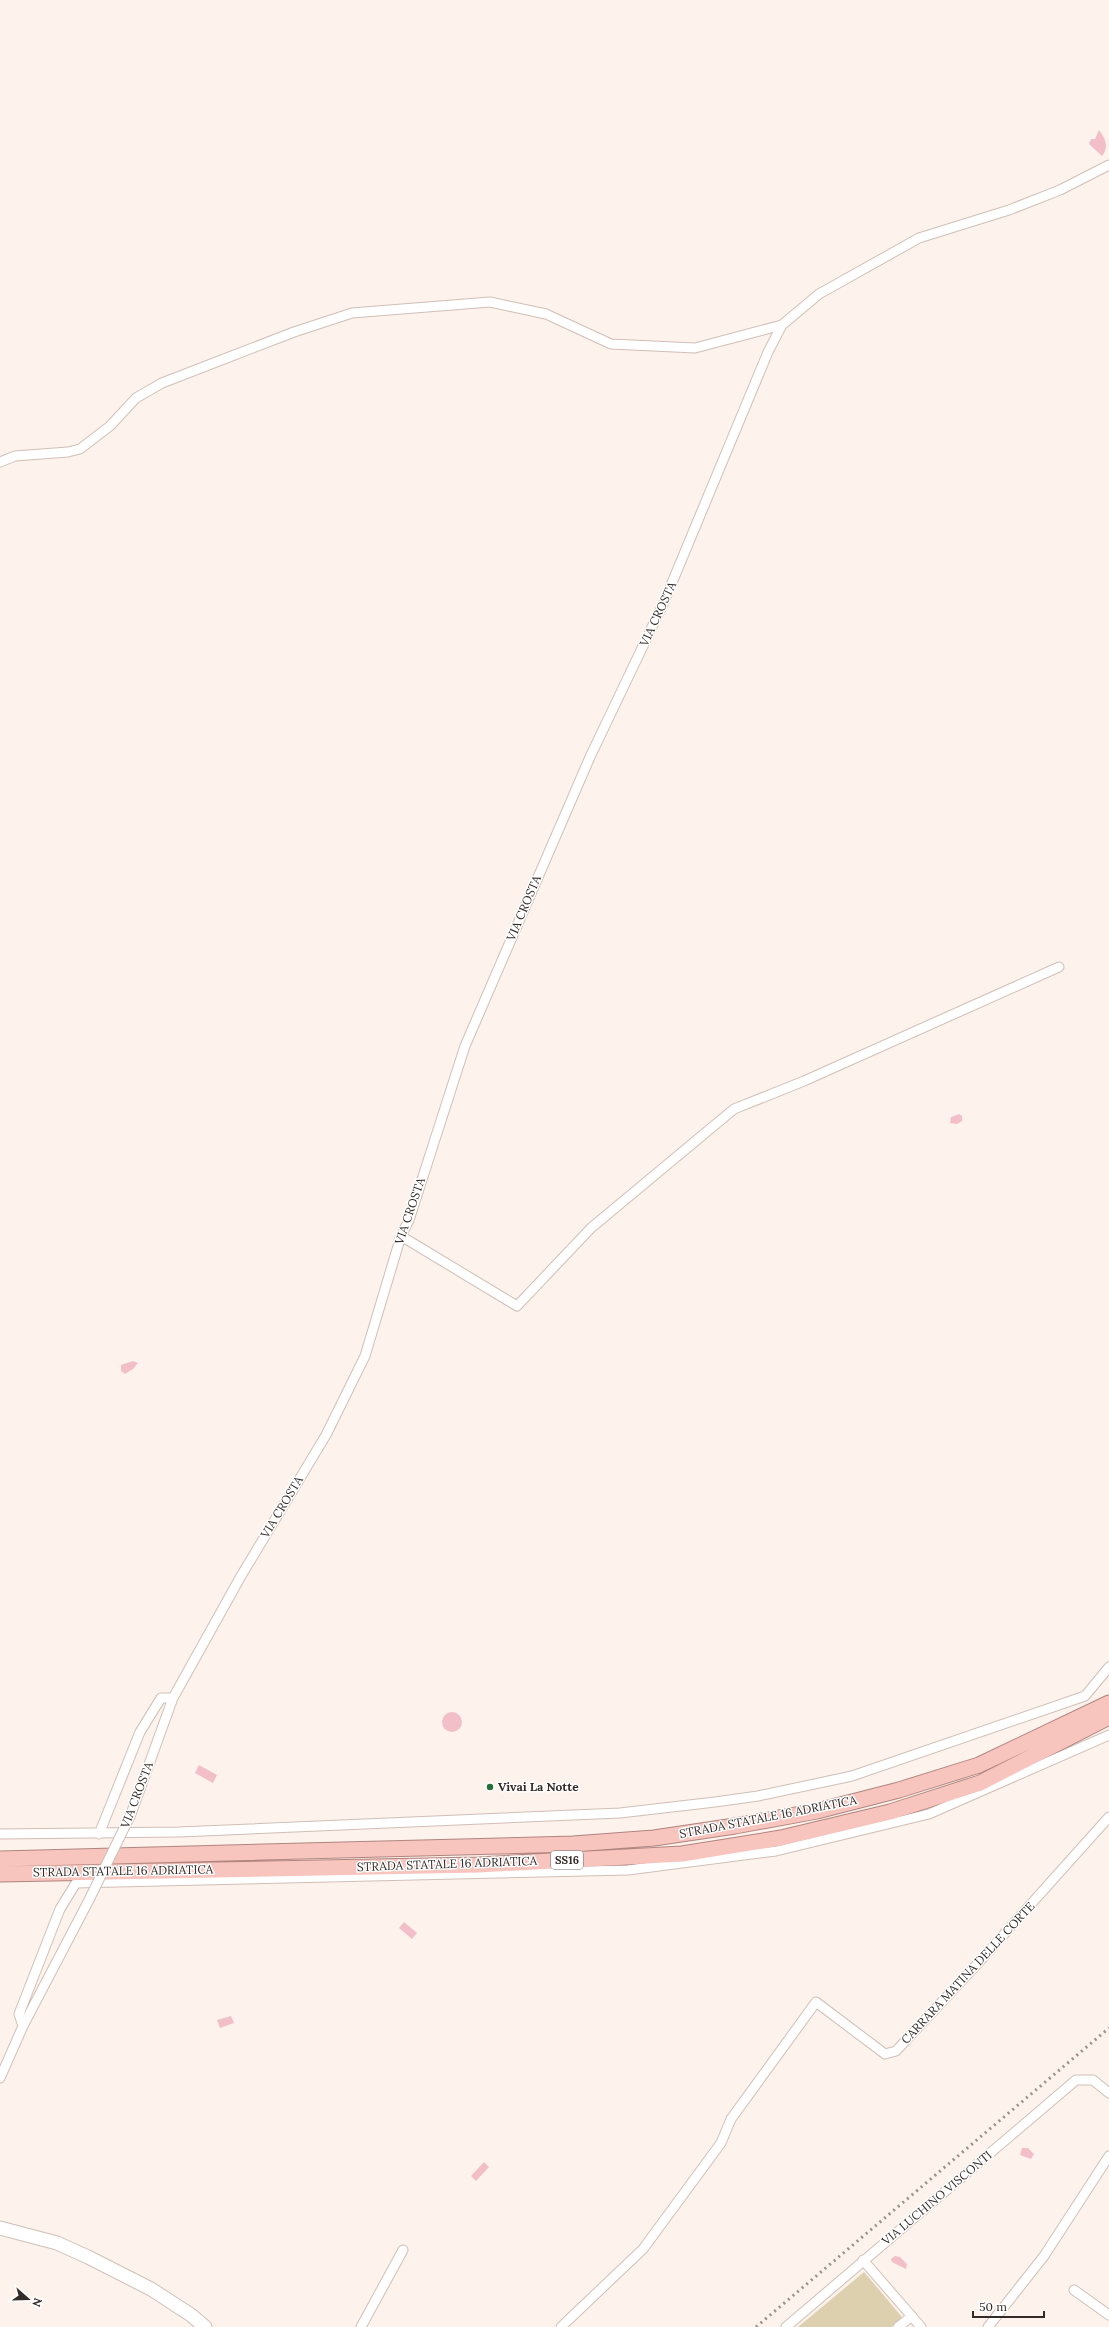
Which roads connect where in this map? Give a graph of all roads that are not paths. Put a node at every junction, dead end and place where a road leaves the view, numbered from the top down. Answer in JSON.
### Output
{"nodes":[{"id":1,"x":1109,"y":165,"type":"edge"},
{"id":2,"x":782,"y":324,"type":"junction"},
{"id":3,"x":0,"y":462,"type":"edge"},
{"id":4,"x":1060,"y":967,"type":"dead end"},
{"id":5,"x":401,"y":1236,"type":"junction"},
{"id":6,"x":1109,"y":1667,"type":"edge"},
{"id":7,"x":173,"y":1698,"type":"junction"},
{"id":8,"x":1109,"y":1703,"type":"edge"},
{"id":9,"x":1109,"y":1717,"type":"edge"},
{"id":10,"x":1109,"y":1735,"type":"edge"},
{"id":11,"x":1109,"y":1817,"type":"edge"},
{"id":12,"x":0,"y":1834,"type":"edge"},
{"id":13,"x":99,"y":1834,"type":"junction"},
{"id":14,"x":0,"y":1859,"type":"edge"},
{"id":15,"x":0,"y":1874,"type":"edge"},
{"id":16,"x":23,"y":2026,"type":"junction"},
{"id":17,"x":0,"y":2078,"type":"edge"},
{"id":18,"x":1109,"y":2093,"type":"edge"},
{"id":19,"x":1109,"y":2156,"type":"edge"},
{"id":20,"x":0,"y":2228,"type":"edge"},
{"id":21,"x":403,"y":2250,"type":"dead end"},
{"id":22,"x":863,"y":2260,"type":"junction"},
{"id":23,"x":1074,"y":2290,"type":"dead end"},
{"id":24,"x":1109,"y":2315,"type":"edge"},
{"id":25,"x":912,"y":2316,"type":"junction"},
{"id":26,"x":205,"y":2327,"type":"edge"},
{"id":27,"x":361,"y":2327,"type":"edge"},
{"id":28,"x":561,"y":2327,"type":"edge"},
{"id":29,"x":786,"y":2327,"type":"edge"},
{"id":30,"x":898,"y":2327,"type":"edge"},
{"id":31,"x":921,"y":2327,"type":"edge"},
{"id":32,"x":988,"y":2327,"type":"edge"}],
"edges":[{"from":1,"to":2,"type":"street"},
{"from":2,"to":3,"type":"street"},
{"from":2,"to":5,"type":"street","name":"VIA CROSTA"},
{"from":4,"to":5,"type":"street"},
{"from":5,"to":7,"type":"street","name":"VIA CROSTA"},
{"from":6,"to":13,"type":"street"},
{"from":7,"to":13,"type":"street"},
{"from":7,"to":16,"type":"street","name":"VIA CROSTA","bridge":true},
{"from":8,"to":14,"type":"highway","name":"STRADA STATALE 16 ADRIATICA","number":"SS16"},
{"from":9,"to":15,"type":"highway","name":"STRADA STATALE 16 ADRIATICA","number":"SS16"},
{"from":10,"to":16,"type":"street"},
{"from":11,"to":28,"type":"street","name":"CARRARA MATINA DELLE CORTE"},
{"from":12,"to":13,"type":"street"},
{"from":16,"to":17,"type":"street","name":"VIA CROSTA"},
{"from":18,"to":22,"type":"street","name":"VIA LUCHINO VISCONTI"},
{"from":19,"to":32,"type":"street"},
{"from":20,"to":26,"type":"main road"},
{"from":21,"to":27,"type":"street"},
{"from":22,"to":25,"type":"street"},
{"from":22,"to":29,"type":"street","name":"VIA LUCHINO VISCONTI"},
{"from":23,"to":24,"type":"street"},
{"from":25,"to":30,"type":"street"},
{"from":25,"to":31,"type":"street"}]}
